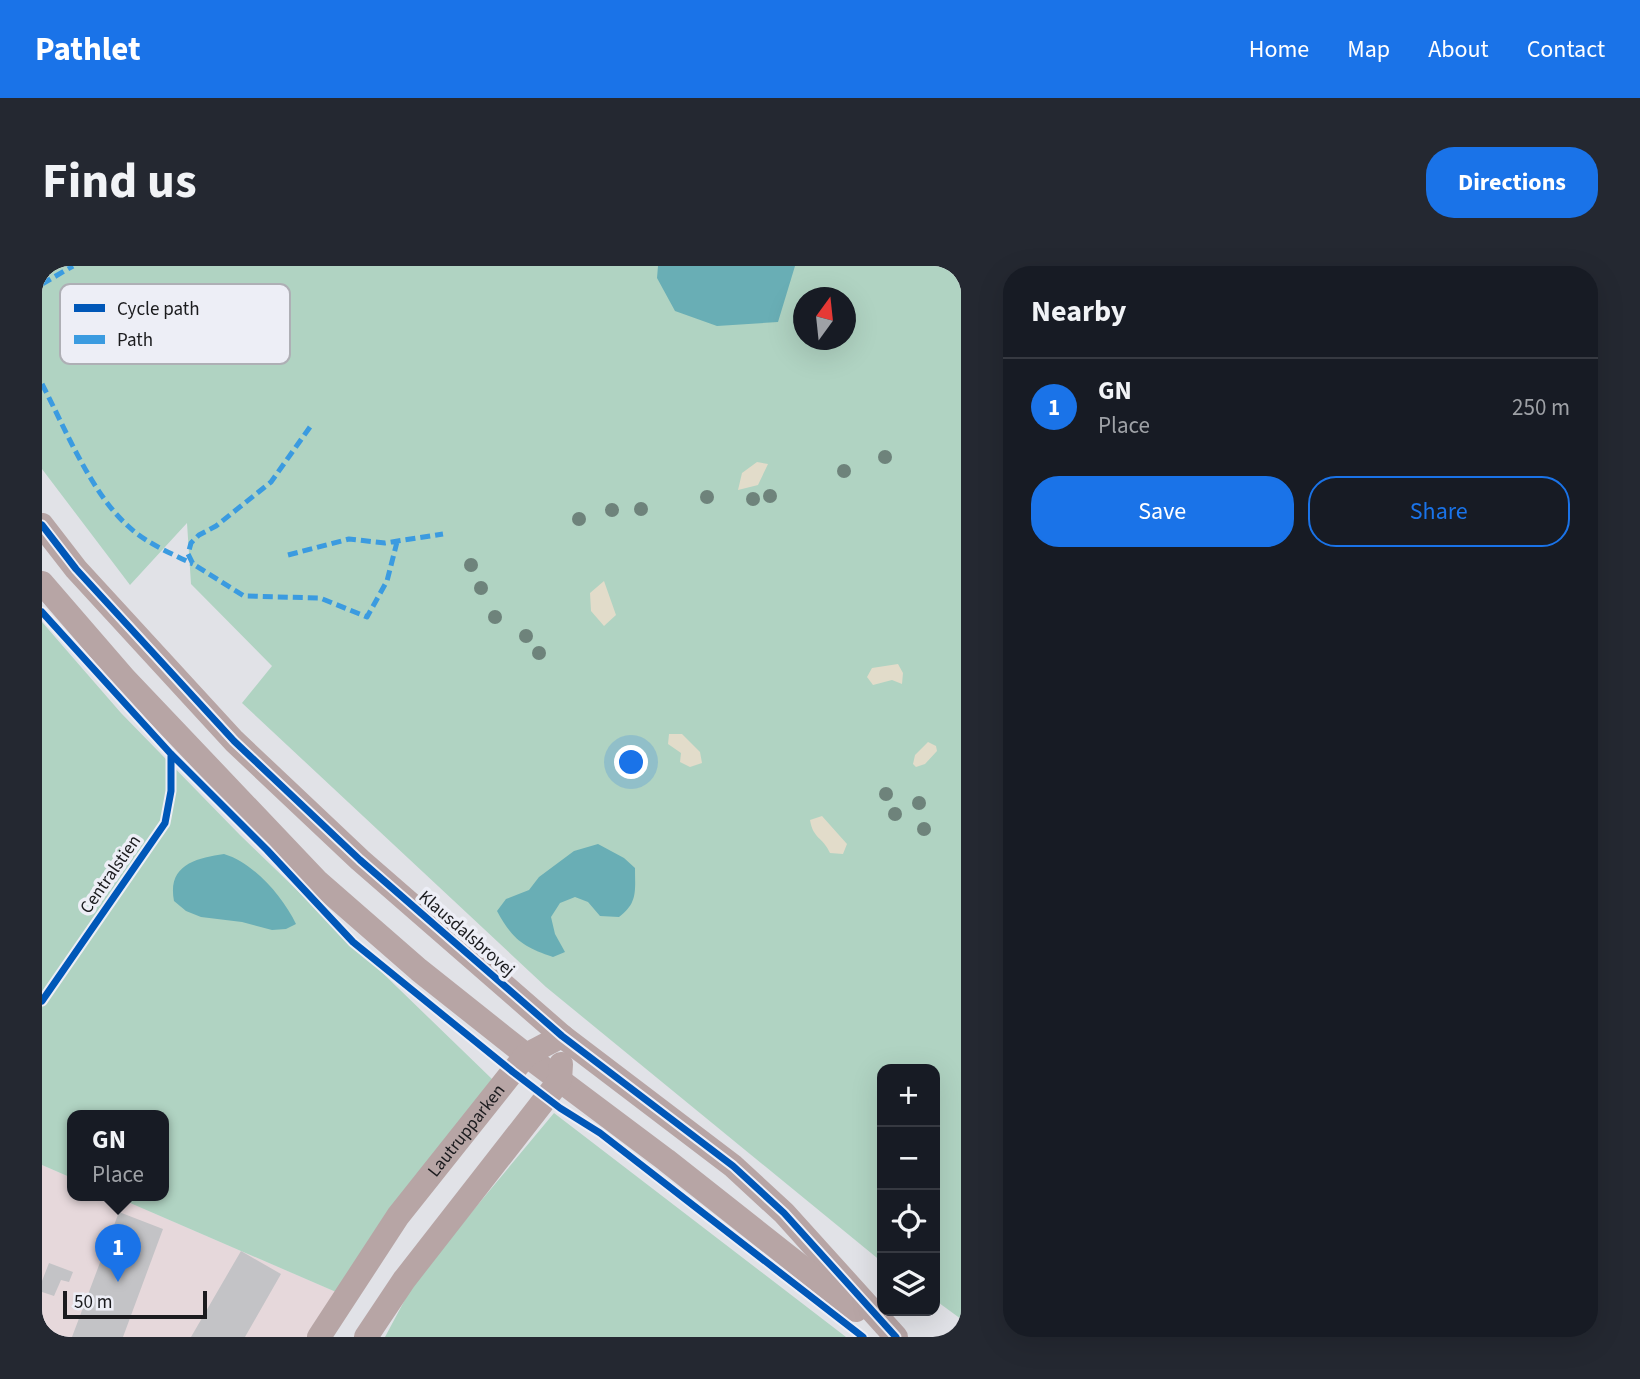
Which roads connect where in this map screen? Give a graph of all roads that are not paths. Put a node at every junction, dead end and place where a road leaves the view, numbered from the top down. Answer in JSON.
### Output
{"nodes":[{"id":1,"x":42,"y":525,"type":"edge"},
{"id":2,"x":42,"y":583,"type":"edge"},
{"id":3,"x":562,"y":1035,"type":"junction"},
{"id":4,"x":526,"y":1055,"type":"junction"},
{"id":5,"x":560,"y":1080,"type":"junction"},
{"id":6,"x":319,"y":1337,"type":"edge"},
{"id":7,"x":366,"y":1337,"type":"edge"},
{"id":8,"x":890,"y":1337,"type":"edge"},
{"id":9,"x":896,"y":1337,"type":"edge"}],
"edges":[{"from":1,"to":3,"type":"street","name":"Klausdalsbrovej"},
{"from":2,"to":4,"type":"street"},
{"from":3,"to":4,"type":"street","name":"Lautrupparken"},
{"from":3,"to":5,"type":"street"},
{"from":3,"to":9,"type":"street","name":"Klausdalsbrovej"},
{"from":4,"to":5,"type":"street"},
{"from":4,"to":6,"type":"street","name":"Lautrupparken"},
{"from":5,"to":7,"type":"street"},
{"from":5,"to":8,"type":"street"}]}
